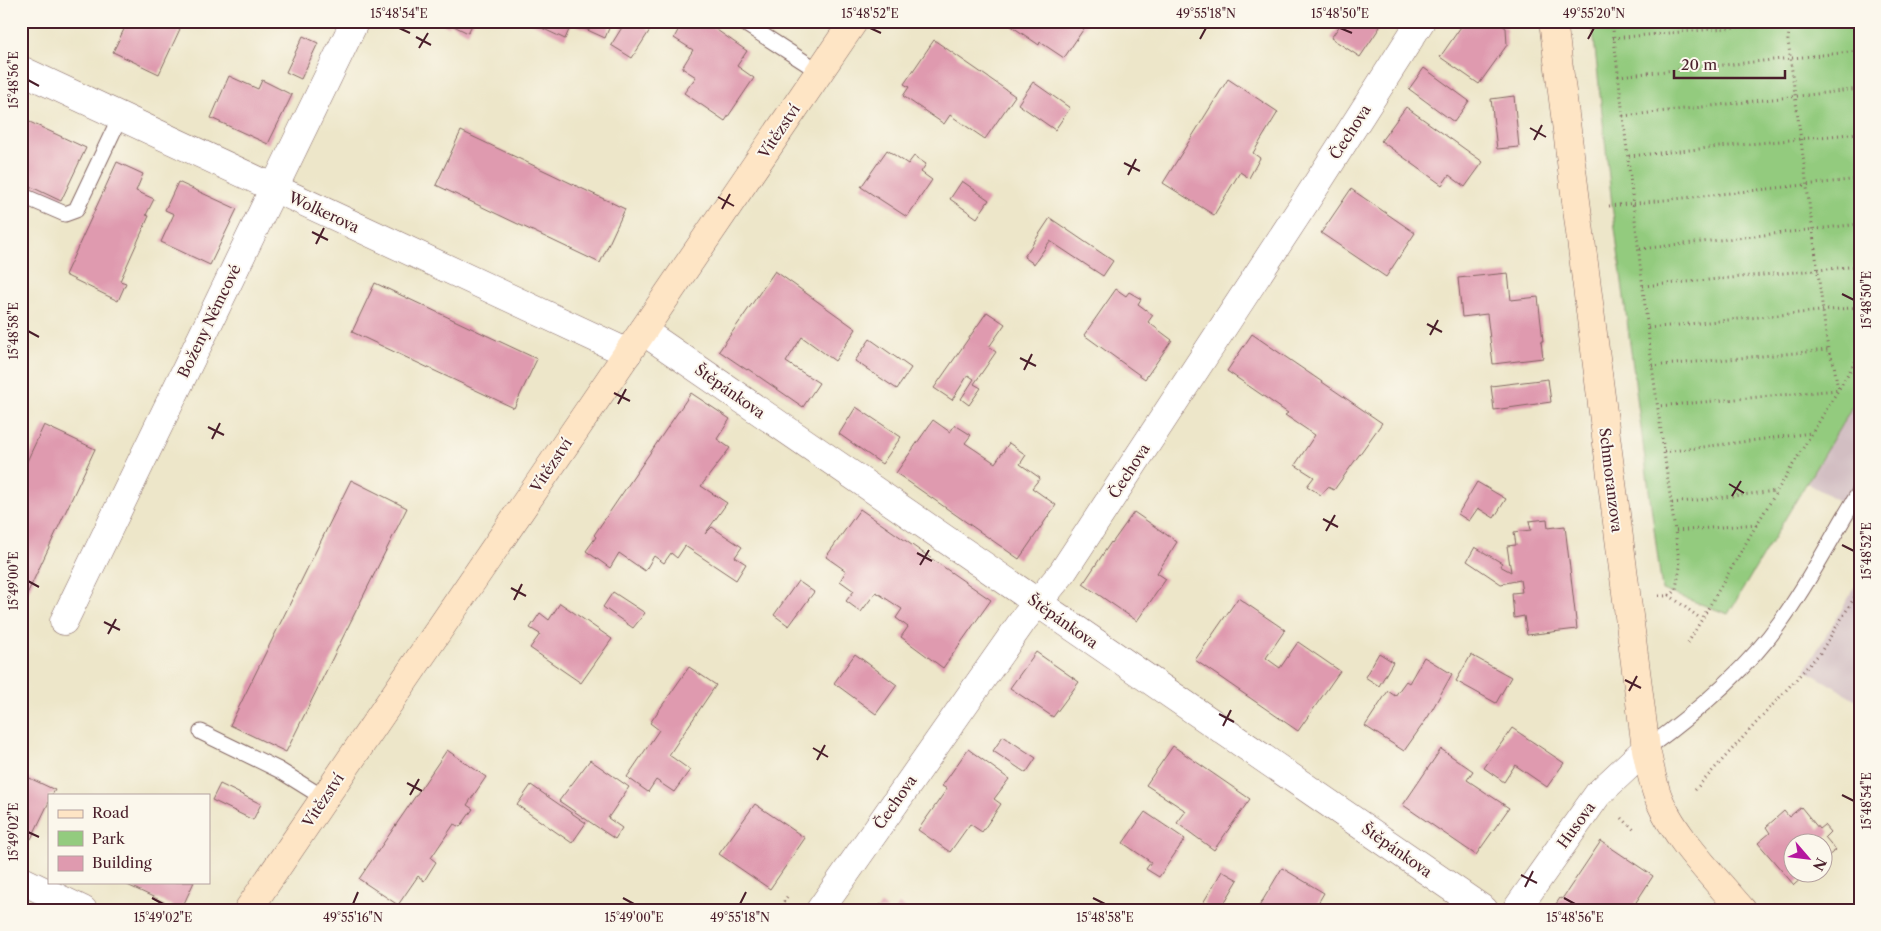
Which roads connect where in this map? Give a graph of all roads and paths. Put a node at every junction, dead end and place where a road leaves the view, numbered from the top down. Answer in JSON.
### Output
{"nodes":[{"id":1,"x":355,"y":21,"type":"edge"},
{"id":2,"x":741,"y":21,"type":"edge"},
{"id":3,"x":854,"y":21,"type":"edge"},
{"id":4,"x":1421,"y":21,"type":"edge"},
{"id":5,"x":1553,"y":21,"type":"edge"},
{"id":6,"x":1612,"y":21,"type":"edge"},
{"id":7,"x":1794,"y":22,"type":"edge"},
{"id":8,"x":1613,"y":38,"type":"junction"},
{"id":9,"x":1860,"y":50,"type":"edge"},
{"id":10,"x":1790,"y":58,"type":"junction"},
{"id":11,"x":21,"y":70,"type":"edge"},
{"id":12,"x":820,"y":72,"type":"junction"},
{"id":13,"x":1618,"y":76,"type":"junction"},
{"id":14,"x":1860,"y":89,"type":"edge"},
{"id":15,"x":1796,"y":97,"type":"junction"},
{"id":16,"x":120,"y":116,"type":"junction"},
{"id":17,"x":1623,"y":116,"type":"junction"},
{"id":18,"x":1860,"y":133,"type":"edge"},
{"id":19,"x":1801,"y":139,"type":"junction"},
{"id":20,"x":1628,"y":156,"type":"junction"},
{"id":21,"x":1860,"y":179,"type":"edge"},
{"id":22,"x":1807,"y":185,"type":"junction"},
{"id":23,"x":273,"y":188,"type":"junction"},
{"id":24,"x":21,"y":195,"type":"edge"},
{"id":25,"x":1634,"y":203,"type":"junction"},
{"id":26,"x":1860,"y":224,"type":"edge"},
{"id":27,"x":1812,"y":229,"type":"junction"},
{"id":28,"x":1640,"y":249,"type":"junction"},
{"id":29,"x":1860,"y":266,"type":"edge"},
{"id":30,"x":1818,"y":270,"type":"junction"},
{"id":31,"x":1643,"y":286,"type":"junction"},
{"id":32,"x":1860,"y":307,"type":"edge"},
{"id":33,"x":1823,"y":311,"type":"junction"},
{"id":34,"x":1648,"y":328,"type":"junction"},
{"id":35,"x":635,"y":342,"type":"junction"},
{"id":36,"x":1828,"y":350,"type":"junction"},
{"id":37,"x":1860,"y":354,"type":"edge"},
{"id":38,"x":1652,"y":366,"type":"junction"},
{"id":39,"x":1838,"y":390,"type":"junction"},
{"id":40,"x":1658,"y":406,"type":"junction"},
{"id":41,"x":1811,"y":433,"type":"junction"},
{"id":42,"x":1664,"y":452,"type":"junction"},
{"id":43,"x":1776,"y":491,"type":"junction"},
{"id":44,"x":1860,"y":491,"type":"edge"},
{"id":45,"x":1672,"y":503,"type":"junction"},
{"id":46,"x":1757,"y":524,"type":"junction"},
{"id":47,"x":1675,"y":531,"type":"junction"},
{"id":48,"x":1860,"y":589,"type":"edge"},
{"id":49,"x":1669,"y":595,"type":"junction"},
{"id":50,"x":1626,"y":599,"type":"junction"},
{"id":51,"x":1038,"y":603,"type":"junction"},
{"id":52,"x":1701,"y":619,"type":"junction"},
{"id":53,"x":64,"y":620,"type":"dead end"},
{"id":54,"x":1688,"y":643,"type":"dead end"},
{"id":55,"x":201,"y":732,"type":"dead end"},
{"id":56,"x":1646,"y":749,"type":"junction"},
{"id":57,"x":1695,"y":790,"type":"dead end"},
{"id":58,"x":324,"y":798,"type":"junction"},
{"id":59,"x":21,"y":880,"type":"edge"},
{"id":60,"x":83,"y":910,"type":"edge"},
{"id":61,"x":248,"y":910,"type":"edge"},
{"id":62,"x":820,"y":910,"type":"edge"},
{"id":63,"x":1484,"y":910,"type":"edge"},
{"id":64,"x":1516,"y":910,"type":"edge"},
{"id":65,"x":1742,"y":910,"type":"edge"}],
"edges":[{"from":1,"to":23,"type":"street","name":"Boženy Němcové"},
{"from":2,"to":12,"type":"lane"},
{"from":3,"to":12,"type":"main road","name":"Vítězství"},
{"from":4,"to":51,"type":"street","name":"Čechova"},
{"from":5,"to":50,"type":"main road","name":"Schmoranzova"},
{"from":6,"to":8,"type":"path"},
{"from":7,"to":8,"type":"path"},
{"from":7,"to":10,"type":"path"},
{"from":8,"to":13,"type":"path"},
{"from":9,"to":10,"type":"path"},
{"from":10,"to":13,"type":"path"},
{"from":10,"to":15,"type":"path"},
{"from":11,"to":16,"type":"street","name":"Wolkerova"},
{"from":12,"to":35,"type":"main road","name":"Vítězství"},
{"from":13,"to":17,"type":"path"},
{"from":14,"to":15,"type":"path"},
{"from":15,"to":17,"type":"path"},
{"from":15,"to":19,"type":"path"},
{"from":16,"to":23,"type":"street","name":"Wolkerova"},
{"from":16,"to":24,"type":"lane"},
{"from":17,"to":20,"type":"path"},
{"from":18,"to":19,"type":"path"},
{"from":19,"to":20,"type":"path"},
{"from":19,"to":22,"type":"path"},
{"from":20,"to":25,"type":"path"},
{"from":21,"to":22,"type":"path"},
{"from":22,"to":25,"type":"path"},
{"from":22,"to":27,"type":"path"},
{"from":23,"to":35,"type":"street","name":"Wolkerova"},
{"from":23,"to":53,"type":"street","name":"Boženy Němcové"},
{"from":25,"to":28,"type":"path"},
{"from":26,"to":27,"type":"path"},
{"from":27,"to":28,"type":"path"},
{"from":27,"to":30,"type":"path"},
{"from":28,"to":31,"type":"path"},
{"from":29,"to":30,"type":"path"},
{"from":30,"to":31,"type":"path"},
{"from":30,"to":33,"type":"path"},
{"from":31,"to":34,"type":"path"},
{"from":32,"to":33,"type":"path"},
{"from":33,"to":34,"type":"path"},
{"from":33,"to":36,"type":"path"},
{"from":34,"to":38,"type":"path"},
{"from":35,"to":51,"type":"street","name":"Štěpánkova"},
{"from":35,"to":58,"type":"main road","name":"Vítězství"},
{"from":36,"to":38,"type":"path"},
{"from":36,"to":39,"type":"path"},
{"from":37,"to":39,"type":"path"},
{"from":38,"to":40,"type":"path"},
{"from":39,"to":40,"type":"path"},
{"from":39,"to":41,"type":"path"},
{"from":40,"to":42,"type":"path"},
{"from":41,"to":42,"type":"path"},
{"from":41,"to":43,"type":"path"},
{"from":42,"to":45,"type":"path"},
{"from":43,"to":45,"type":"path"},
{"from":43,"to":46,"type":"path"},
{"from":44,"to":56,"type":"lane"},
{"from":45,"to":47,"type":"path"},
{"from":46,"to":47,"type":"path"},
{"from":46,"to":52,"type":"path"},
{"from":47,"to":49,"type":"path"},
{"from":48,"to":57,"type":"path"},
{"from":49,"to":50,"type":"path"},
{"from":49,"to":52,"type":"path"},
{"from":50,"to":56,"type":"main road","name":"Schmoranzova"},
{"from":51,"to":62,"type":"street","name":"Čechova"},
{"from":51,"to":63,"type":"street","name":"Štěpánkova"},
{"from":52,"to":54,"type":"path"},
{"from":55,"to":58,"type":"lane"},
{"from":56,"to":64,"type":"street","name":"Husova"},
{"from":56,"to":65,"type":"main road","name":"Schmoranzova"},
{"from":58,"to":61,"type":"main road","name":"Vítězství"},
{"from":59,"to":60,"type":"street"}]}
